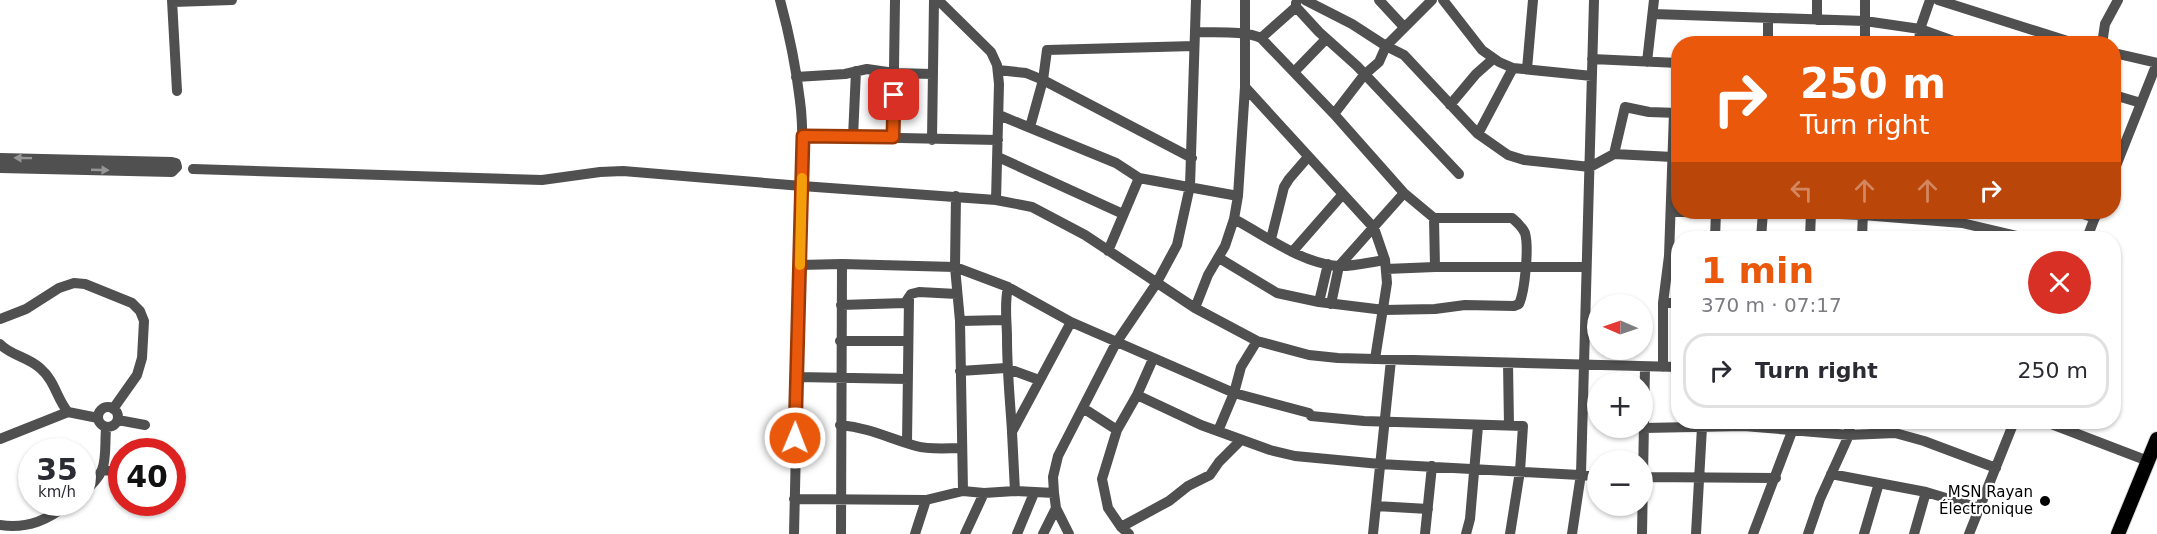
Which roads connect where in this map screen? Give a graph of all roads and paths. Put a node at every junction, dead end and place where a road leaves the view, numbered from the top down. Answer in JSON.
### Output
{"nodes":[{"id":1,"x":232,"y":0,"type":"edge"},
{"id":2,"x":780,"y":0,"type":"edge"},
{"id":3,"x":895,"y":0,"type":"edge"},
{"id":4,"x":936,"y":0,"type":"edge"},
{"id":5,"x":1196,"y":0,"type":"edge"},
{"id":6,"x":1245,"y":0,"type":"edge"},
{"id":7,"x":1305,"y":0,"type":"edge"},
{"id":8,"x":1379,"y":0,"type":"edge"},
{"id":9,"x":1432,"y":0,"type":"edge"},
{"id":10,"x":1443,"y":0,"type":"edge"},
{"id":11,"x":1533,"y":0,"type":"edge"},
{"id":12,"x":1594,"y":0,"type":"edge"},
{"id":13,"x":1654,"y":0,"type":"edge"},
{"id":14,"x":1817,"y":0,"type":"edge"},
{"id":15,"x":1865,"y":0,"type":"edge"},
{"id":16,"x":1930,"y":0,"type":"edge"},
{"id":17,"x":1938,"y":0,"type":"edge"},
{"id":18,"x":2118,"y":0,"type":"edge"},
{"id":19,"x":173,"y":1,"type":"edge"},
{"id":20,"x":1296,"y":4,"type":"edge"},
{"id":21,"x":1653,"y":14,"type":"junction"},
{"id":22,"x":1768,"y":19,"type":"junction"},
{"id":23,"x":1817,"y":20,"type":"junction"},
{"id":24,"x":1865,"y":21,"type":"junction"},
{"id":25,"x":1404,"y":27,"type":"junction"},
{"id":26,"x":1920,"y":29,"type":"junction"},
{"id":27,"x":1195,"y":32,"type":"junction"},
{"id":28,"x":1245,"y":34,"type":"junction"},
{"id":29,"x":1768,"y":36,"type":"edge"},
{"id":30,"x":1865,"y":36,"type":"edge"},
{"id":31,"x":1920,"y":36,"type":"edge"},
{"id":32,"x":1940,"y":36,"type":"edge"},
{"id":33,"x":2052,"y":36,"type":"edge"},
{"id":34,"x":2103,"y":36,"type":"edge"},
{"id":35,"x":1261,"y":38,"type":"junction"},
{"id":36,"x":1326,"y":39,"type":"junction"},
{"id":37,"x":1194,"y":46,"type":"junction"},
{"id":38,"x":1386,"y":46,"type":"junction"},
{"id":39,"x":2121,"y":55,"type":"edge"},
{"id":40,"x":1493,"y":59,"type":"junction"},
{"id":41,"x":1592,"y":59,"type":"junction"},
{"id":42,"x":1647,"y":62,"type":"junction"},
{"id":43,"x":1671,"y":63,"type":"edge"},
{"id":44,"x":2157,"y":63,"type":"edge"},
{"id":45,"x":1513,"y":68,"type":"junction"},
{"id":46,"x":1527,"y":69,"type":"junction"},
{"id":47,"x":998,"y":70,"type":"junction"},
{"id":48,"x":856,"y":71,"type":"junction"},
{"id":49,"x":1294,"y":72,"type":"junction"},
{"id":50,"x":894,"y":73,"type":"junction"},
{"id":51,"x":933,"y":74,"type":"junction"},
{"id":52,"x":1364,"y":75,"type":"junction"},
{"id":53,"x":1592,"y":76,"type":"junction"},
{"id":54,"x":796,"y":77,"type":"junction"},
{"id":55,"x":1043,"y":80,"type":"junction"},
{"id":56,"x":1245,"y":87,"type":"junction"},
{"id":57,"x":177,"y":91,"type":"dead end"},
{"id":58,"x":2121,"y":97,"type":"edge"},
{"id":59,"x":2141,"y":103,"type":"junction"},
{"id":60,"x":1450,"y":105,"type":"junction"},
{"id":61,"x":1671,"y":113,"type":"edge"},
{"id":62,"x":1334,"y":114,"type":"junction"},
{"id":63,"x":999,"y":115,"type":"junction"},
{"id":64,"x":1030,"y":127,"type":"junction"},
{"id":65,"x":1478,"y":134,"type":"junction"},
{"id":66,"x":803,"y":136,"type":"junction"},
{"id":67,"x":853,"y":137,"type":"junction"},
{"id":68,"x":893,"y":137,"type":"junction"},
{"id":69,"x":2121,"y":137,"type":"edge"},
{"id":70,"x":2126,"y":138,"type":"junction"},
{"id":71,"x":932,"y":140,"type":"junction"},
{"id":72,"x":998,"y":140,"type":"junction"},
{"id":73,"x":2121,"y":152,"type":"edge"},
{"id":74,"x":1614,"y":154,"type":"junction"},
{"id":75,"x":998,"y":157,"type":"junction"},
{"id":76,"x":1308,"y":157,"type":"junction"},
{"id":77,"x":1671,"y":157,"type":"edge"},
{"id":78,"x":0,"y":158,"type":"edge"},
{"id":79,"x":1192,"y":158,"type":"junction"},
{"id":80,"x":59,"y":164,"type":"junction"},
{"id":81,"x":1590,"y":167,"type":"junction"},
{"id":82,"x":0,"y":168,"type":"edge"},
{"id":83,"x":193,"y":169,"type":"dead end"},
{"id":84,"x":1459,"y":174,"type":"dead end"},
{"id":85,"x":1139,"y":178,"type":"junction"},
{"id":86,"x":802,"y":186,"type":"junction"},
{"id":87,"x":1190,"y":186,"type":"junction"},
{"id":88,"x":1404,"y":193,"type":"junction"},
{"id":89,"x":1343,"y":194,"type":"junction"},
{"id":90,"x":956,"y":196,"type":"junction"},
{"id":91,"x":1238,"y":196,"type":"junction"},
{"id":92,"x":996,"y":200,"type":"junction"},
{"id":93,"x":1123,"y":214,"type":"junction"},
{"id":94,"x":1434,"y":218,"type":"junction"},
{"id":95,"x":1234,"y":219,"type":"junction"},
{"id":96,"x":1937,"y":219,"type":"edge"},
{"id":97,"x":1962,"y":219,"type":"edge"},
{"id":98,"x":1962,"y":223,"type":"junction"},
{"id":99,"x":1374,"y":228,"type":"junction"},
{"id":100,"x":1996,"y":231,"type":"edge"},
{"id":101,"x":1271,"y":239,"type":"junction"},
{"id":102,"x":1108,"y":251,"type":"junction"},
{"id":103,"x":1293,"y":251,"type":"junction"},
{"id":104,"x":1219,"y":258,"type":"junction"},
{"id":105,"x":842,"y":264,"type":"junction"},
{"id":106,"x":800,"y":265,"type":"junction"},
{"id":107,"x":1334,"y":265,"type":"junction"},
{"id":108,"x":1385,"y":265,"type":"junction"},
{"id":109,"x":955,"y":267,"type":"junction"},
{"id":110,"x":1435,"y":267,"type":"junction"},
{"id":111,"x":1526,"y":267,"type":"junction"},
{"id":112,"x":1586,"y":267,"type":"junction"},
{"id":113,"x":1671,"y":269,"type":"edge"},
{"id":114,"x":1156,"y":284,"type":"junction"},
{"id":115,"x":1008,"y":287,"type":"junction"},
{"id":116,"x":957,"y":294,"type":"junction"},
{"id":117,"x":909,"y":299,"type":"junction"},
{"id":118,"x":1318,"y":302,"type":"junction"},
{"id":119,"x":1663,"y":303,"type":"junction"},
{"id":120,"x":1671,"y":303,"type":"edge"},
{"id":121,"x":1331,"y":304,"type":"junction"},
{"id":122,"x":841,"y":305,"type":"junction"},
{"id":123,"x":1195,"y":308,"type":"junction"},
{"id":124,"x":1384,"y":310,"type":"junction"},
{"id":125,"x":0,"y":319,"type":"edge"},
{"id":126,"x":1005,"y":320,"type":"junction"},
{"id":127,"x":960,"y":321,"type":"junction"},
{"id":128,"x":1071,"y":322,"type":"junction"},
{"id":129,"x":840,"y":341,"type":"junction"},
{"id":130,"x":908,"y":341,"type":"junction"},
{"id":131,"x":1257,"y":341,"type":"junction"},
{"id":132,"x":1116,"y":343,"type":"junction"},
{"id":133,"x":2,"y":349,"type":"edge"},
{"id":134,"x":1153,"y":359,"type":"junction"},
{"id":135,"x":1376,"y":359,"type":"junction"},
{"id":136,"x":1390,"y":360,"type":"junction"},
{"id":137,"x":1508,"y":363,"type":"junction"},
{"id":138,"x":1583,"y":365,"type":"junction"},
{"id":139,"x":1646,"y":367,"type":"junction"},
{"id":140,"x":1663,"y":367,"type":"junction"},
{"id":141,"x":1671,"y":367,"type":"edge"},
{"id":142,"x":1006,"y":368,"type":"junction"},
{"id":143,"x":960,"y":371,"type":"junction"},
{"id":144,"x":1646,"y":372,"type":"edge"},
{"id":145,"x":797,"y":377,"type":"junction"},
{"id":146,"x":840,"y":378,"type":"junction"},
{"id":147,"x":908,"y":379,"type":"junction"},
{"id":148,"x":1039,"y":380,"type":"junction"},
{"id":149,"x":1233,"y":393,"type":"junction"},
{"id":150,"x":1137,"y":395,"type":"junction"},
{"id":151,"x":1083,"y":408,"type":"junction"},
{"id":152,"x":113,"y":409,"type":"junction"},
{"id":153,"x":68,"y":412,"type":"junction"},
{"id":154,"x":98,"y":418,"type":"junction"},
{"id":155,"x":118,"y":420,"type":"junction"},
{"id":156,"x":1385,"y":421,"type":"junction"},
{"id":157,"x":145,"y":425,"type":"dead end"},
{"id":158,"x":840,"y":426,"type":"junction"},
{"id":159,"x":1478,"y":426,"type":"junction"},
{"id":160,"x":1509,"y":426,"type":"junction"},
{"id":161,"x":106,"y":427,"type":"junction"},
{"id":162,"x":1653,"y":428,"type":"edge"},
{"id":163,"x":1671,"y":428,"type":"edge"},
{"id":164,"x":1702,"y":429,"type":"edge"},
{"id":165,"x":1793,"y":429,"type":"joint"},
{"id":166,"x":1850,"y":429,"type":"edge"},
{"id":167,"x":2011,"y":429,"type":"edge"},
{"id":168,"x":2064,"y":429,"type":"edge"},
{"id":169,"x":1117,"y":430,"type":"junction"},
{"id":170,"x":1218,"y":431,"type":"junction"},
{"id":171,"x":1012,"y":432,"type":"junction"},
{"id":172,"x":1849,"y":435,"type":"junction"},
{"id":173,"x":0,"y":439,"type":"edge"},
{"id":174,"x":1241,"y":440,"type":"junction"},
{"id":175,"x":2157,"y":440,"type":"edge"},
{"id":176,"x":907,"y":442,"type":"junction"},
{"id":177,"x":962,"y":448,"type":"junction"},
{"id":178,"x":2148,"y":461,"type":"junction"},
{"id":179,"x":1380,"y":464,"type":"junction"},
{"id":180,"x":1432,"y":466,"type":"junction"},
{"id":181,"x":1475,"y":468,"type":"junction"},
{"id":182,"x":1996,"y":468,"type":"junction"},
{"id":183,"x":103,"y":470,"type":"junction"},
{"id":184,"x":108,"y":471,"type":"edge"},
{"id":185,"x":1520,"y":471,"type":"junction"},
{"id":186,"x":1831,"y":474,"type":"junction"},
{"id":187,"x":1580,"y":476,"type":"junction"},
{"id":188,"x":1587,"y":476,"type":"edge"},
{"id":189,"x":1698,"y":476,"type":"junction"},
{"id":190,"x":1653,"y":477,"type":"edge"},
{"id":191,"x":1776,"y":478,"type":"junction"},
{"id":192,"x":96,"y":481,"type":"edge"},
{"id":193,"x":1879,"y":483,"type":"junction"},
{"id":194,"x":963,"y":491,"type":"junction"},
{"id":195,"x":1015,"y":491,"type":"junction"},
{"id":196,"x":1926,"y":492,"type":"junction"},
{"id":197,"x":984,"y":493,"type":"junction"},
{"id":198,"x":1034,"y":493,"type":"junction"},
{"id":199,"x":1054,"y":493,"type":"junction"},
{"id":200,"x":839,"y":498,"type":"junction"},
{"id":201,"x":794,"y":499,"type":"junction"},
{"id":202,"x":926,"y":500,"type":"junction"},
{"id":203,"x":1376,"y":506,"type":"junction"},
{"id":204,"x":1056,"y":508,"type":"junction"},
{"id":205,"x":1978,"y":508,"type":"junction"},
{"id":206,"x":1428,"y":509,"type":"junction"},
{"id":207,"x":51,"y":516,"type":"edge"},
{"id":208,"x":1642,"y":516,"type":"edge"},
{"id":209,"x":0,"y":525,"type":"edge"},
{"id":210,"x":1125,"y":531,"type":"edge"},
{"id":211,"x":794,"y":534,"type":"edge"},
{"id":212,"x":841,"y":534,"type":"edge"},
{"id":213,"x":915,"y":534,"type":"edge"},
{"id":214,"x":965,"y":534,"type":"edge"},
{"id":215,"x":1017,"y":534,"type":"edge"},
{"id":216,"x":1043,"y":534,"type":"edge"},
{"id":217,"x":1069,"y":534,"type":"edge"},
{"id":218,"x":1373,"y":534,"type":"edge"},
{"id":219,"x":1425,"y":534,"type":"edge"},
{"id":220,"x":1466,"y":534,"type":"edge"},
{"id":221,"x":1510,"y":534,"type":"edge"},
{"id":222,"x":1572,"y":534,"type":"edge"},
{"id":223,"x":1642,"y":534,"type":"edge"},
{"id":224,"x":1696,"y":534,"type":"edge"},
{"id":225,"x":1754,"y":534,"type":"edge"},
{"id":226,"x":1808,"y":534,"type":"edge"},
{"id":227,"x":1864,"y":534,"type":"edge"},
{"id":228,"x":1914,"y":534,"type":"edge"},
{"id":229,"x":1969,"y":534,"type":"edge"},
{"id":230,"x":2118,"y":534,"type":"edge"}],
"edges":[{"from":1,"to":19,"type":"street"},
{"from":2,"to":54,"type":"street"},
{"from":3,"to":50,"type":"street"},
{"from":4,"to":47,"type":"street"},
{"from":4,"to":51,"type":"street"},
{"from":5,"to":27,"type":"street"},
{"from":6,"to":28,"type":"street"},
{"from":7,"to":38,"type":"street"},
{"from":8,"to":25,"type":"street"},
{"from":9,"to":25,"type":"street"},
{"from":10,"to":40,"type":"street"},
{"from":11,"to":46,"type":"street"},
{"from":12,"to":41,"type":"street"},
{"from":13,"to":21,"type":"street"},
{"from":14,"to":23,"type":"street"},
{"from":15,"to":24,"type":"street"},
{"from":16,"to":26,"type":"street"},
{"from":17,"to":33,"type":"street"},
{"from":18,"to":34,"type":"street"},
{"from":19,"to":57,"type":"street"},
{"from":20,"to":35,"type":"street"},
{"from":20,"to":36,"type":"street"},
{"from":21,"to":22,"type":"street"},
{"from":21,"to":42,"type":"street"},
{"from":22,"to":23,"type":"street"},
{"from":22,"to":29,"type":"street"},
{"from":23,"to":24,"type":"street"},
{"from":24,"to":26,"type":"street"},
{"from":24,"to":30,"type":"street"},
{"from":25,"to":38,"type":"street"},
{"from":26,"to":31,"type":"street"},
{"from":26,"to":32,"type":"street"},
{"from":27,"to":28,"type":"street"},
{"from":27,"to":37,"type":"street"},
{"from":28,"to":35,"type":"street"},
{"from":28,"to":56,"type":"street"},
{"from":35,"to":49,"type":"street"},
{"from":36,"to":49,"type":"street"},
{"from":36,"to":52,"type":"street"},
{"from":37,"to":55,"type":"street"},
{"from":37,"to":79,"type":"street"},
{"from":38,"to":52,"type":"street"},
{"from":38,"to":60,"type":"street"},
{"from":39,"to":44,"type":"street"},
{"from":40,"to":45,"type":"street"},
{"from":40,"to":60,"type":"street"},
{"from":41,"to":42,"type":"street"},
{"from":41,"to":53,"type":"street"},
{"from":42,"to":43,"type":"street"},
{"from":44,"to":59,"type":"street"},
{"from":45,"to":46,"type":"street"},
{"from":45,"to":65,"type":"street"},
{"from":46,"to":53,"type":"street"},
{"from":47,"to":55,"type":"street"},
{"from":47,"to":63,"type":"street"},
{"from":48,"to":50,"type":"street"},
{"from":48,"to":54,"type":"street"},
{"from":48,"to":67,"type":"street"},
{"from":49,"to":62,"type":"street"},
{"from":50,"to":51,"type":"street"},
{"from":50,"to":68,"type":"street"},
{"from":51,"to":71,"type":"street"},
{"from":52,"to":62,"type":"street"},
{"from":52,"to":84,"type":"street"},
{"from":53,"to":81,"type":"street"},
{"from":54,"to":66,"type":"street"},
{"from":55,"to":64,"type":"street"},
{"from":55,"to":79,"type":"street"},
{"from":56,"to":76,"type":"street"},
{"from":56,"to":91,"type":"street"},
{"from":58,"to":59,"type":"street"},
{"from":59,"to":70,"type":"street"},
{"from":60,"to":65,"type":"street"},
{"from":61,"to":74,"type":"street"},
{"from":62,"to":88,"type":"street"},
{"from":63,"to":64,"type":"street"},
{"from":63,"to":72,"type":"street"},
{"from":64,"to":85,"type":"street"},
{"from":65,"to":81,"type":"street"},
{"from":66,"to":67,"type":"street"},
{"from":66,"to":86,"type":"street"},
{"from":67,"to":68,"type":"street"},
{"from":68,"to":71,"type":"street"},
{"from":69,"to":70,"type":"street"},
{"from":70,"to":73,"type":"street"},
{"from":71,"to":72,"type":"street"},
{"from":72,"to":75,"type":"street"},
{"from":74,"to":77,"type":"street"},
{"from":74,"to":81,"type":"street"},
{"from":75,"to":92,"type":"street"},
{"from":75,"to":93,"type":"street"},
{"from":76,"to":89,"type":"street"},
{"from":76,"to":101,"type":"street"},
{"from":80,"to":78,"type":"street","one_way":true},
{"from":79,"to":87,"type":"street"},
{"from":80,"to":80,"type":"street","one_way":true},
{"from":80,"to":82,"type":"street"},
{"from":81,"to":112,"type":"street"},
{"from":83,"to":86,"type":"street"},
{"from":85,"to":87,"type":"street"},
{"from":85,"to":93,"type":"street"},
{"from":86,"to":90,"type":"street"},
{"from":86,"to":106,"type":"street"},
{"from":87,"to":91,"type":"street"},
{"from":87,"to":114,"type":"street"},
{"from":88,"to":94,"type":"street"},
{"from":88,"to":99,"type":"street"},
{"from":89,"to":99,"type":"street"},
{"from":89,"to":103,"type":"street"},
{"from":90,"to":92,"type":"street"},
{"from":90,"to":109,"type":"street"},
{"from":91,"to":95,"type":"street"},
{"from":92,"to":102,"type":"street"},
{"from":93,"to":102,"type":"street"},
{"from":94,"to":110,"type":"street"},
{"from":94,"to":111,"type":"street"},
{"from":95,"to":101,"type":"street"},
{"from":95,"to":104,"type":"street"},
{"from":96,"to":98,"type":"street"},
{"from":97,"to":98,"type":"street"},
{"from":98,"to":100,"type":"street"},
{"from":99,"to":107,"type":"street"},
{"from":99,"to":108,"type":"street"},
{"from":101,"to":103,"type":"street"},
{"from":102,"to":114,"type":"street"},
{"from":103,"to":107,"type":"street"},
{"from":104,"to":118,"type":"street"},
{"from":104,"to":123,"type":"street"},
{"from":105,"to":106,"type":"street"},
{"from":105,"to":109,"type":"street"},
{"from":105,"to":122,"type":"street"},
{"from":106,"to":145,"type":"street"},
{"from":107,"to":108,"type":"street"},
{"from":107,"to":118,"type":"street"},
{"from":107,"to":121,"type":"street"},
{"from":108,"to":110,"type":"street"},
{"from":108,"to":124,"type":"street"},
{"from":109,"to":115,"type":"street"},
{"from":109,"to":116,"type":"street"},
{"from":110,"to":111,"type":"street"},
{"from":111,"to":112,"type":"street"},
{"from":111,"to":124,"type":"street"},
{"from":112,"to":138,"type":"street"},
{"from":113,"to":119,"type":"street"},
{"from":114,"to":123,"type":"street"},
{"from":114,"to":132,"type":"street"},
{"from":115,"to":126,"type":"street"},
{"from":115,"to":128,"type":"street"},
{"from":116,"to":117,"type":"street"},
{"from":116,"to":127,"type":"street"},
{"from":117,"to":122,"type":"street"},
{"from":117,"to":130,"type":"street"},
{"from":118,"to":121,"type":"street"},
{"from":119,"to":120,"type":"street"},
{"from":119,"to":140,"type":"street"},
{"from":121,"to":124,"type":"street"},
{"from":122,"to":129,"type":"street"},
{"from":123,"to":131,"type":"street"},
{"from":124,"to":135,"type":"street"},
{"from":125,"to":152,"type":"street"},
{"from":126,"to":127,"type":"street"},
{"from":126,"to":142,"type":"street"},
{"from":127,"to":143,"type":"street"},
{"from":128,"to":132,"type":"street"},
{"from":128,"to":148,"type":"street"},
{"from":129,"to":130,"type":"street"},
{"from":129,"to":146,"type":"street"},
{"from":130,"to":147,"type":"street"},
{"from":131,"to":135,"type":"street"},
{"from":131,"to":149,"type":"street"},
{"from":132,"to":134,"type":"street"},
{"from":132,"to":151,"type":"street"},
{"from":133,"to":153,"type":"street"},
{"from":134,"to":149,"type":"street"},
{"from":134,"to":150,"type":"street"},
{"from":135,"to":136,"type":"street"},
{"from":136,"to":137,"type":"street"},
{"from":136,"to":156,"type":"street"},
{"from":137,"to":138,"type":"street"},
{"from":137,"to":160,"type":"street"},
{"from":138,"to":139,"type":"street"},
{"from":138,"to":187,"type":"street"},
{"from":139,"to":140,"type":"street"},
{"from":139,"to":144,"type":"street"},
{"from":140,"to":141,"type":"street"},
{"from":142,"to":143,"type":"street"},
{"from":142,"to":148,"type":"street"},
{"from":142,"to":171,"type":"street"},
{"from":143,"to":177,"type":"street"},
{"from":145,"to":146,"type":"street"},
{"from":145,"to":201,"type":"street"},
{"from":146,"to":147,"type":"street"},
{"from":146,"to":158,"type":"street"},
{"from":147,"to":176,"type":"street"},
{"from":148,"to":171,"type":"street"},
{"from":149,"to":156,"type":"street"},
{"from":149,"to":170,"type":"street"},
{"from":150,"to":169,"type":"street"},
{"from":150,"to":170,"type":"street"},
{"from":151,"to":169,"type":"street"},
{"from":151,"to":199,"type":"street"},
{"from":152,"to":154,"type":"street"},
{"from":152,"to":155,"type":"street"},
{"from":153,"to":154,"type":"street"},
{"from":153,"to":173,"type":"street"},
{"from":154,"to":161,"type":"street"},
{"from":155,"to":157,"type":"street"},
{"from":155,"to":161,"type":"street"},
{"from":156,"to":159,"type":"street"},
{"from":156,"to":179,"type":"street"},
{"from":158,"to":176,"type":"street"},
{"from":158,"to":200,"type":"street"},
{"from":159,"to":160,"type":"street"},
{"from":159,"to":181,"type":"street"},
{"from":160,"to":185,"type":"street"},
{"from":161,"to":183,"type":"street"},
{"from":162,"to":163,"type":"street"},
{"from":164,"to":189,"type":"street"},
{"from":165,"to":172,"type":"street"},
{"from":165,"to":191,"type":"street"},
{"from":166,"to":172,"type":"street"},
{"from":167,"to":182,"type":"street"},
{"from":168,"to":178,"type":"street"},
{"from":169,"to":210,"type":"street"},
{"from":170,"to":174,"type":"street"},
{"from":171,"to":195,"type":"street"},
{"from":172,"to":182,"type":"street"},
{"from":172,"to":186,"type":"street"},
{"from":174,"to":179,"type":"street"},
{"from":174,"to":210,"type":"street"},
{"from":175,"to":178,"type":"main road"},
{"from":176,"to":177,"type":"street"},
{"from":177,"to":194,"type":"street"},
{"from":178,"to":230,"type":"main road"},
{"from":179,"to":180,"type":"street"},
{"from":179,"to":203,"type":"street"},
{"from":180,"to":181,"type":"street"},
{"from":180,"to":206,"type":"street"},
{"from":181,"to":185,"type":"street"},
{"from":181,"to":220,"type":"street"},
{"from":182,"to":205,"type":"street"},
{"from":183,"to":184,"type":"street"},
{"from":183,"to":192,"type":"street"},
{"from":185,"to":187,"type":"street"},
{"from":185,"to":221,"type":"street"},
{"from":186,"to":193,"type":"street"},
{"from":186,"to":226,"type":"street"},
{"from":187,"to":188,"type":"street"},
{"from":187,"to":222,"type":"street"},
{"from":189,"to":190,"type":"street"},
{"from":189,"to":191,"type":"street"},
{"from":189,"to":224,"type":"street"},
{"from":191,"to":225,"type":"street"},
{"from":193,"to":196,"type":"street"},
{"from":193,"to":227,"type":"street"},
{"from":194,"to":197,"type":"street"},
{"from":194,"to":202,"type":"street"},
{"from":195,"to":197,"type":"street"},
{"from":195,"to":198,"type":"street"},
{"from":196,"to":205,"type":"street"},
{"from":196,"to":228,"type":"street"},
{"from":197,"to":214,"type":"street"},
{"from":198,"to":199,"type":"street"},
{"from":198,"to":215,"type":"street"},
{"from":199,"to":204,"type":"street"},
{"from":200,"to":201,"type":"street"},
{"from":200,"to":202,"type":"street"},
{"from":200,"to":212,"type":"street"},
{"from":201,"to":211,"type":"street"},
{"from":202,"to":213,"type":"street"},
{"from":203,"to":206,"type":"street"},
{"from":203,"to":218,"type":"street"},
{"from":204,"to":216,"type":"street"},
{"from":204,"to":217,"type":"street"},
{"from":205,"to":229,"type":"street"},
{"from":206,"to":219,"type":"street"},
{"from":207,"to":209,"type":"street"},
{"from":208,"to":223,"type":"street"}]}
